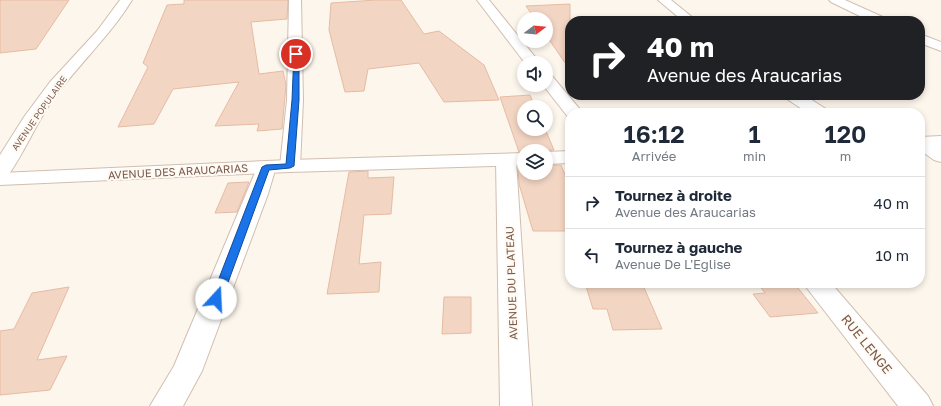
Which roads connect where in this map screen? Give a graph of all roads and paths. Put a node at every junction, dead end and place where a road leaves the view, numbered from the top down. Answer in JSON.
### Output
{"nodes":[{"id":1,"x":126,"y":0,"type":"edge"},
{"id":2,"x":295,"y":0,"type":"edge"},
{"id":3,"x":483,"y":0,"type":"edge"},
{"id":4,"x":664,"y":0,"type":"edge"},
{"id":5,"x":835,"y":0,"type":"edge"},
{"id":6,"x":685,"y":16,"type":"edge"},
{"id":7,"x":869,"y":16,"type":"edge"},
{"id":8,"x":925,"y":40,"type":"edge"},
{"id":9,"x":941,"y":47,"type":"edge"},
{"id":10,"x":527,"y":56,"type":"edge"},
{"id":11,"x":553,"y":88,"type":"edge"},
{"id":12,"x":800,"y":100,"type":"edge"},
{"id":13,"x":570,"y":108,"type":"edge"},
{"id":14,"x":812,"y":108,"type":"edge"},
{"id":15,"x":941,"y":142,"type":"edge"},
{"id":16,"x":925,"y":143,"type":"edge"},
{"id":17,"x":925,"y":146,"type":"edge"},
{"id":18,"x":941,"y":156,"type":"edge"},
{"id":19,"x":553,"y":158,"type":"edge"},
{"id":20,"x":565,"y":158,"type":"edge"},
{"id":21,"x":515,"y":160,"type":"edge"},
{"id":22,"x":278,"y":167,"type":"junction"},
{"id":23,"x":0,"y":172,"type":"edge"},
{"id":24,"x":0,"y":180,"type":"edge"},
{"id":25,"x":820,"y":288,"type":"edge"},
{"id":26,"x":166,"y":406,"type":"edge"},
{"id":27,"x":516,"y":406,"type":"edge"},
{"id":28,"x":917,"y":406,"type":"edge"}],
"edges":[{"from":1,"to":23,"type":"street","name":"AVENUE POPULAIRE"},
{"from":2,"to":22,"type":"street"},
{"from":3,"to":10,"type":"street"},
{"from":4,"to":6,"type":"street"},
{"from":5,"to":7,"type":"street"},
{"from":8,"to":9,"type":"street"},
{"from":11,"to":13,"type":"street"},
{"from":12,"to":14,"type":"street"},
{"from":15,"to":16,"type":"street"},
{"from":17,"to":18,"type":"street"},
{"from":19,"to":20,"type":"street"},
{"from":21,"to":22,"type":"street","name":"AVENUE DES ARAUCARIAS"},
{"from":21,"to":27,"type":"street","name":"AVENUE DU PLATEAU"},
{"from":22,"to":24,"type":"street","name":"AVENUE DES ARAUCARIAS"},
{"from":22,"to":26,"type":"street"},
{"from":25,"to":28,"type":"street","name":"RUE LENGE"}]}
